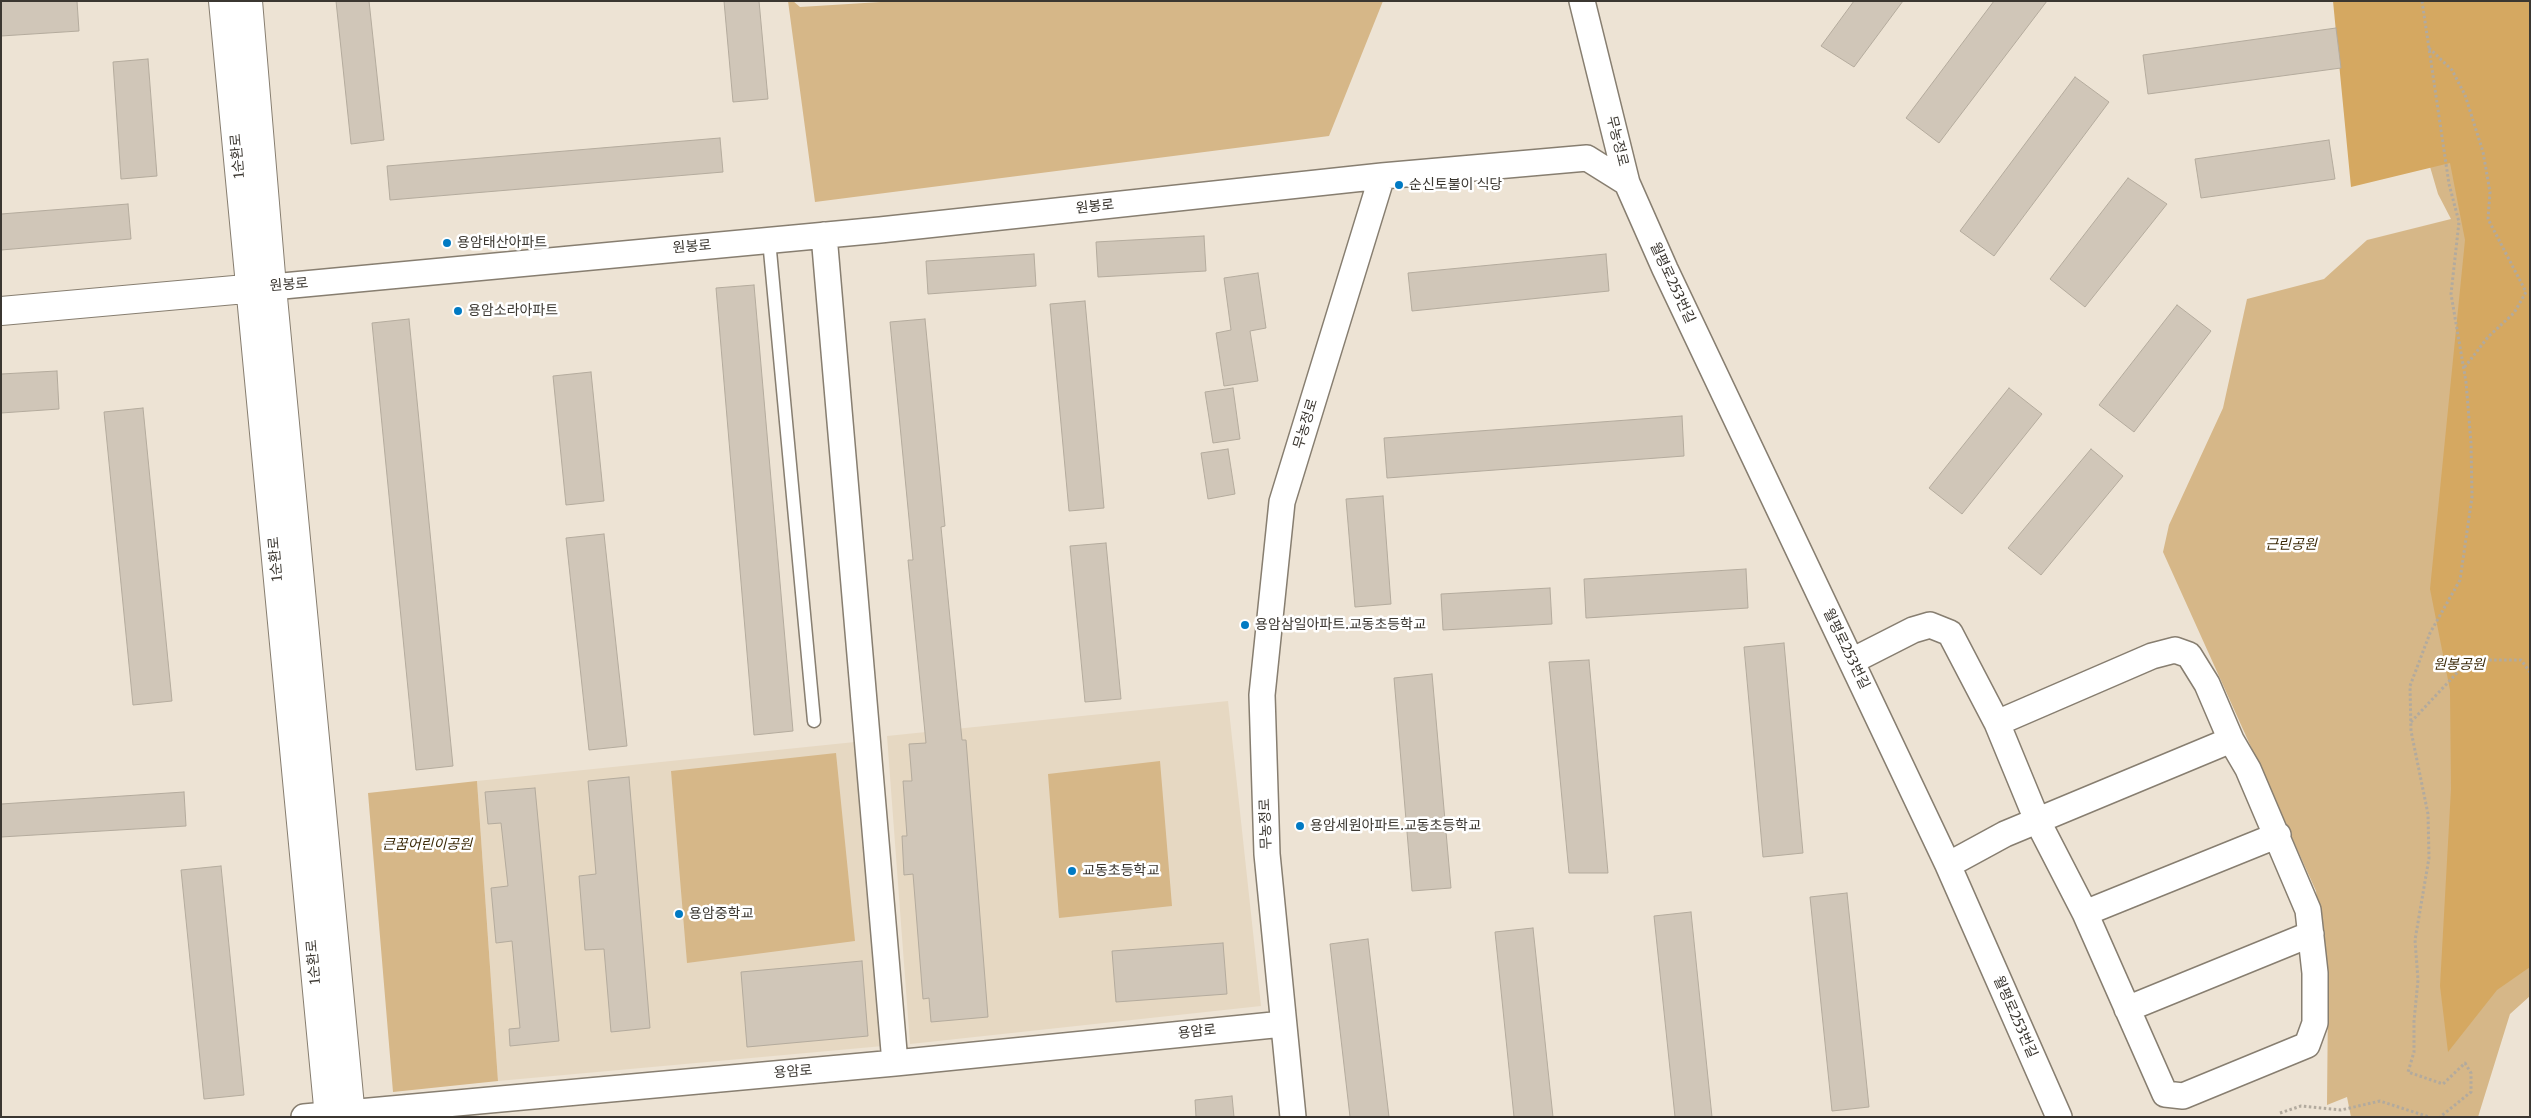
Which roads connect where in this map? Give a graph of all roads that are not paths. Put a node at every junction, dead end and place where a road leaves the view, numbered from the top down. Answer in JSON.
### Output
{"nodes":[{"id":1,"x":224,"y":1,"type":"edge"},
{"id":2,"x":248,"y":1,"type":"edge"},
{"id":3,"x":1582,"y":1,"type":"edge"},
{"id":4,"x":1382,"y":176,"type":"junction"},
{"id":5,"x":1627,"y":183,"type":"junction"},
{"id":6,"x":824,"y":235,"type":"junction"},
{"id":7,"x":769,"y":240,"type":"junction"},
{"id":8,"x":261,"y":288,"type":"junction"},
{"id":9,"x":1,"y":311,"type":"edge"},
{"id":10,"x":1852,"y":661,"type":"junction"},
{"id":11,"x":814,"y":721,"type":"dead end"},
{"id":12,"x":1997,"y":723,"type":"junction"},
{"id":13,"x":2231,"y":740,"type":"junction"},
{"id":14,"x":2037,"y":820,"type":"junction"},
{"id":15,"x":2278,"y":835,"type":"junction"},
{"id":16,"x":1948,"y":865,"type":"junction"},
{"id":17,"x":2085,"y":913,"type":"junction"},
{"id":18,"x":2310,"y":934,"type":"junction"},
{"id":19,"x":2127,"y":1009,"type":"junction"},
{"id":20,"x":1283,"y":1024,"type":"junction"},
{"id":21,"x":896,"y":1063,"type":"junction"},
{"id":22,"x":332,"y":1115,"type":"edge"},
{"id":23,"x":1293,"y":1117,"type":"edge"},
{"id":24,"x":2059,"y":1117,"type":"edge"}],
"edges":[{"from":1,"to":8,"type":"street","name":"1순환로"},
{"from":2,"to":8,"type":"street","name":"1순환로"},
{"from":3,"to":5,"type":"street","name":"무농정로"},
{"from":4,"to":5,"type":"street","name":"무농정로"},
{"from":4,"to":6,"type":"street","name":"원봉로"},
{"from":4,"to":20,"type":"street","name":"무농정로"},
{"from":5,"to":10,"type":"street","name":"월평로253번길"},
{"from":6,"to":7,"type":"street","name":"원봉로"},
{"from":6,"to":21,"type":"street"},
{"from":7,"to":8,"type":"street","name":"원봉로"},
{"from":7,"to":11,"type":"lane"},
{"from":8,"to":9,"type":"street","name":"원봉로"},
{"from":8,"to":22,"type":"street","name":"1순환로"},
{"from":10,"to":12,"type":"street"},
{"from":10,"to":16,"type":"street","name":"월평로253번길"},
{"from":12,"to":13,"type":"street"},
{"from":12,"to":14,"type":"street"},
{"from":13,"to":14,"type":"street"},
{"from":13,"to":15,"type":"street"},
{"from":14,"to":16,"type":"street"},
{"from":14,"to":17,"type":"street"},
{"from":15,"to":17,"type":"street"},
{"from":15,"to":18,"type":"street"},
{"from":16,"to":24,"type":"street","name":"월평로253번길"},
{"from":17,"to":19,"type":"street"},
{"from":18,"to":19,"type":"street"},
{"from":18,"to":19,"type":"street"},
{"from":20,"to":21,"type":"street","name":"용암로"},
{"from":20,"to":23,"type":"street","name":"무농정로"},
{"from":21,"to":22,"type":"street","name":"용암로"}]}
